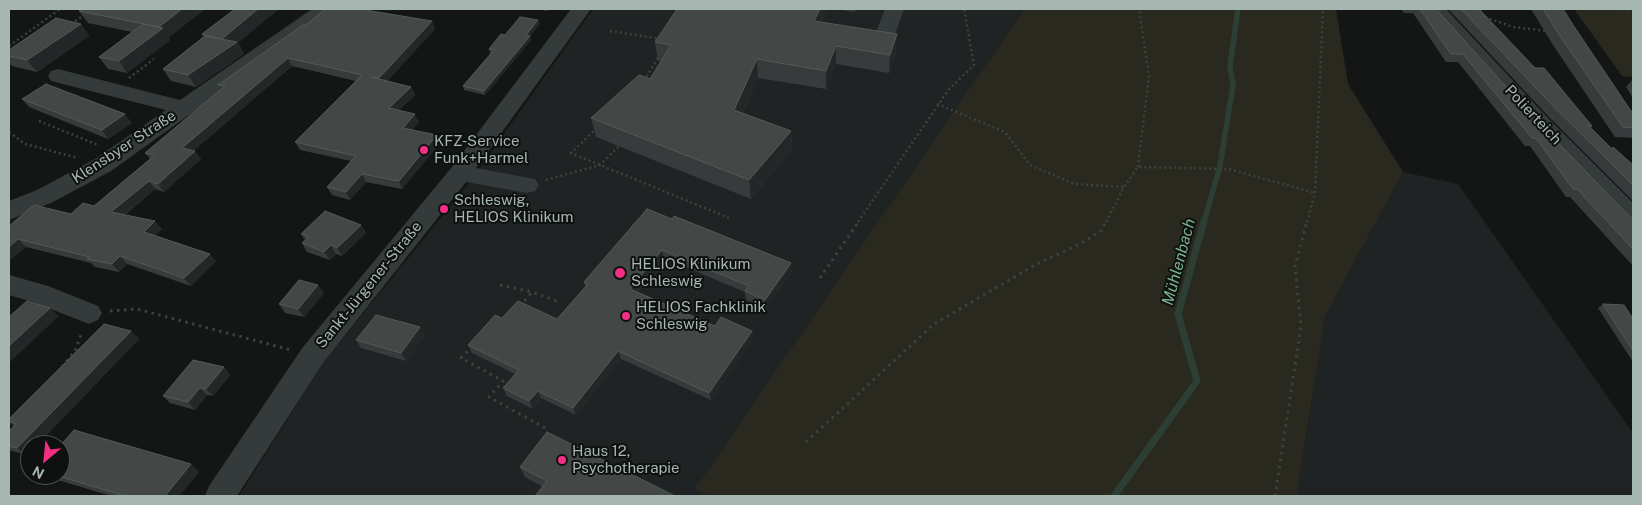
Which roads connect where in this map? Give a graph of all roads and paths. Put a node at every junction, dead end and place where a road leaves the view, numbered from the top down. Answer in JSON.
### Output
{"nodes":[{"id":1,"x":60,"y":9,"type":"edge"},
{"id":2,"x":93,"y":9,"type":"edge"},
{"id":3,"x":324,"y":9,"type":"edge"},
{"id":4,"x":581,"y":9,"type":"edge"},
{"id":5,"x":894,"y":9,"type":"edge"},
{"id":6,"x":964,"y":9,"type":"edge"},
{"id":7,"x":1139,"y":9,"type":"edge"},
{"id":8,"x":1324,"y":9,"type":"edge"},
{"id":9,"x":1436,"y":9,"type":"edge"},
{"id":10,"x":1617,"y":9,"type":"edge"},
{"id":11,"x":1633,"y":10,"type":"edge"},
{"id":12,"x":1477,"y":15,"type":"edge"},
{"id":13,"x":64,"y":28,"type":"edge"},
{"id":14,"x":610,"y":31,"type":"dead end"},
{"id":15,"x":1550,"y":31,"type":"edge"},
{"id":16,"x":668,"y":40,"type":"edge"},
{"id":17,"x":883,"y":40,"type":"edge"},
{"id":18,"x":9,"y":46,"type":"edge"},
{"id":19,"x":664,"y":48,"type":"edge"},
{"id":20,"x":154,"y":59,"type":"dead end"},
{"id":21,"x":58,"y":76,"type":"dead end"},
{"id":22,"x":641,"y":86,"type":"edge"},
{"id":23,"x":113,"y":90,"type":"junction"},
{"id":24,"x":937,"y":104,"type":"junction"},
{"id":25,"x":184,"y":108,"type":"junction"},
{"id":26,"x":39,"y":121,"type":"dead end"},
{"id":27,"x":599,"y":126,"type":"edge"},
{"id":28,"x":9,"y":132,"type":"edge"},
{"id":29,"x":619,"y":146,"type":"edge"},
{"id":30,"x":111,"y":159,"type":"junction"},
{"id":31,"x":600,"y":165,"type":"junction"},
{"id":32,"x":1138,"y":167,"type":"junction"},
{"id":33,"x":460,"y":172,"type":"junction"},
{"id":34,"x":526,"y":185,"type":"joint"},
{"id":35,"x":1124,"y":188,"type":"junction"},
{"id":36,"x":1315,"y":193,"type":"junction"},
{"id":37,"x":9,"y":211,"type":"edge"},
{"id":38,"x":729,"y":218,"type":"dead end"},
{"id":39,"x":1633,"y":218,"type":"edge"},
{"id":40,"x":820,"y":278,"type":"dead end"},
{"id":41,"x":9,"y":285,"type":"edge"},
{"id":42,"x":500,"y":285,"type":"dead end"},
{"id":43,"x":532,"y":292,"type":"junction"},
{"id":44,"x":559,"y":302,"type":"dead end"},
{"id":45,"x":516,"y":310,"type":"edge"},
{"id":46,"x":89,"y":313,"type":"junction"},
{"id":47,"x":473,"y":344,"type":"edge"},
{"id":48,"x":280,"y":347,"type":"dead end"},
{"id":49,"x":58,"y":371,"type":"edge"},
{"id":50,"x":547,"y":428,"type":"dead end"},
{"id":51,"x":806,"y":442,"type":"dead end"},
{"id":52,"x":220,"y":496,"type":"edge"},
{"id":53,"x":1276,"y":496,"type":"edge"}],
"edges":[{"from":1,"to":18,"type":"path"},
{"from":2,"to":13,"type":"path"},
{"from":3,"to":25,"type":"street","name":"Klensbyer Straße"},
{"from":4,"to":33,"type":"street","name":"Sankt-Jürgener-Straße"},
{"from":5,"to":17,"type":"street"},
{"from":6,"to":24,"type":"path"},
{"from":7,"to":32,"type":"path"},
{"from":8,"to":36,"type":"path"},
{"from":9,"to":39,"type":"street","name":"Polierteich"},
{"from":10,"to":11,"type":"path"},
{"from":12,"to":15,"type":"path"},
{"from":14,"to":16,"type":"path"},
{"from":19,"to":22,"type":"path"},
{"from":20,"to":23,"type":"path"},
{"from":21,"to":23,"type":"street","name":"Klensbyer Straße"},
{"from":23,"to":25,"type":"street","name":"Klensbyer Straße"},
{"from":24,"to":35,"type":"path"},
{"from":24,"to":40,"type":"path"},
{"from":25,"to":30,"type":"street","name":"Klensbyer Straße"},
{"from":26,"to":30,"type":"path"},
{"from":27,"to":31,"type":"path"},
{"from":28,"to":30,"type":"path"},
{"from":29,"to":31,"type":"path"},
{"from":30,"to":37,"type":"street","name":"Klensbyer Straße"},
{"from":31,"to":34,"type":"path"},
{"from":31,"to":38,"type":"path"},
{"from":32,"to":35,"type":"path"},
{"from":32,"to":36,"type":"path"},
{"from":33,"to":34,"type":"street"},
{"from":33,"to":52,"type":"street","name":"Sankt-Jürgener-Straße"},
{"from":35,"to":51,"type":"path"},
{"from":36,"to":53,"type":"path"},
{"from":41,"to":46,"type":"street"},
{"from":42,"to":43,"type":"path"},
{"from":43,"to":44,"type":"path"},
{"from":43,"to":45,"type":"path"},
{"from":46,"to":48,"type":"path"},
{"from":46,"to":49,"type":"path"},
{"from":47,"to":50,"type":"path"}]}
